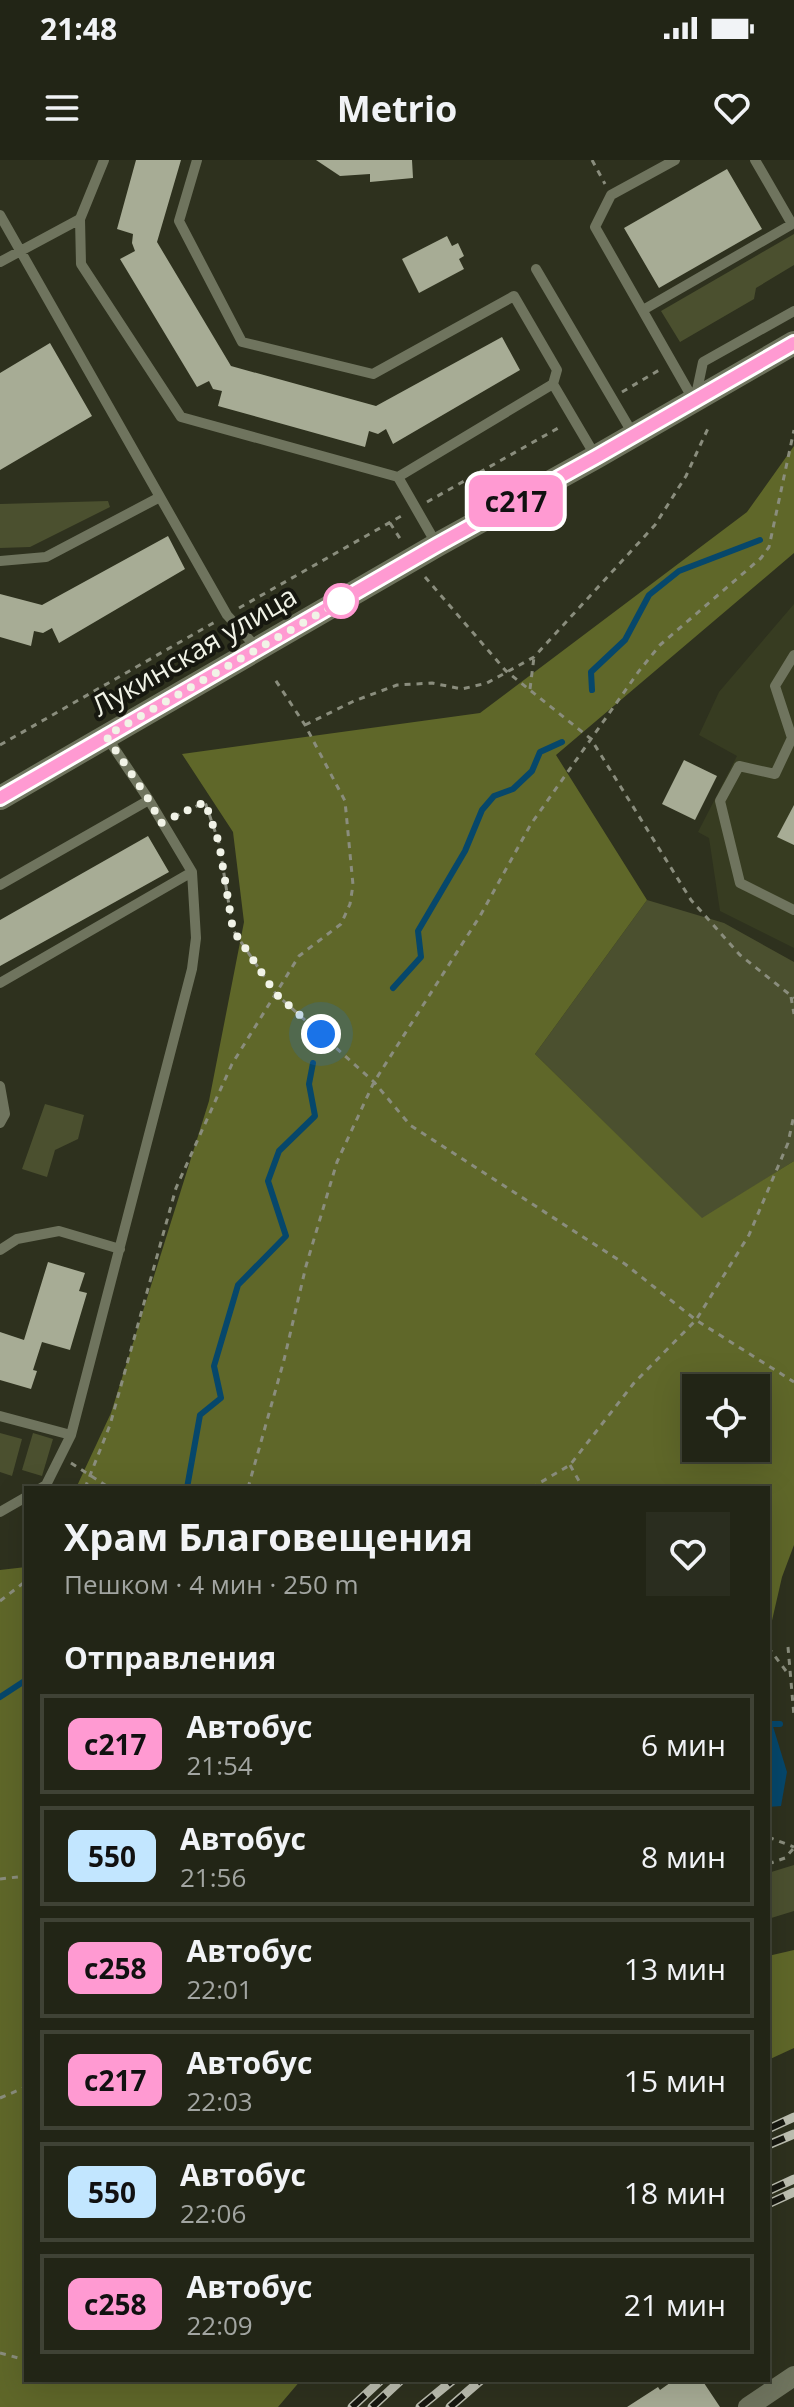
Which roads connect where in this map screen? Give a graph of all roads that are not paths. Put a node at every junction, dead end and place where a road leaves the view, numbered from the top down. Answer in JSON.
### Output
{"nodes":[{"id":1,"x":104,"y":160,"type":"edge"},
{"id":2,"x":197,"y":160,"type":"edge"},
{"id":3,"x":675,"y":160,"type":"edge"},
{"id":4,"x":755,"y":160,"type":"edge"},
{"id":5,"x":0,"y":215,"type":"edge"},
{"id":6,"x":80,"y":219,"type":"junction"},
{"id":7,"x":793,"y":224,"type":"edge"},
{"id":8,"x":21,"y":250,"type":"junction"},
{"id":9,"x":0,"y":262,"type":"edge"},
{"id":10,"x":536,"y":269,"type":"dead end"},
{"id":11,"x":643,"y":310,"type":"junction"},
{"id":12,"x":794,"y":311,"type":"edge"},
{"id":13,"x":794,"y":343,"type":"edge"},
{"id":14,"x":553,"y":384,"type":"junction"},
{"id":15,"x":694,"y":401,"type":"junction"},
{"id":16,"x":634,"y":436,"type":"junction"},
{"id":17,"x":596,"y":457,"type":"junction"},
{"id":18,"x":398,"y":477,"type":"junction"},
{"id":19,"x":160,"y":497,"type":"junction"},
{"id":20,"x":437,"y":545,"type":"junction"},
{"id":21,"x":0,"y":561,"type":"edge"},
{"id":22,"x":257,"y":649,"type":"junction"},
{"id":23,"x":794,"y":655,"type":"edge"},
{"id":24,"x":106,"y":736,"type":"junction"},
{"id":25,"x":0,"y":798,"type":"edge"},
{"id":26,"x":149,"y":800,"type":"junction"},
{"id":27,"x":192,"y":872,"type":"junction"},
{"id":28,"x":0,"y":885,"type":"edge"},
{"id":29,"x":794,"y":910,"type":"edge"},
{"id":30,"x":0,"y":983,"type":"edge"},
{"id":31,"x":0,"y":1086,"type":"edge"},
{"id":32,"x":0,"y":1123,"type":"edge"},
{"id":33,"x":120,"y":1249,"type":"junction"},
{"id":34,"x":0,"y":1250,"type":"edge"},
{"id":35,"x":0,"y":1416,"type":"edge"},
{"id":36,"x":71,"y":1435,"type":"junction"},
{"id":37,"x":44,"y":1486,"type":"edge"},
{"id":38,"x":24,"y":1498,"type":"edge"},
{"id":39,"x":0,"y":1512,"type":"edge"},
{"id":40,"x":794,"y":2376,"type":"edge"},
{"id":41,"x":748,"y":2407,"type":"edge"}],
"edges":[{"from":1,"to":6,"type":"lane"},
{"from":2,"to":14,"type":"lane"},
{"from":3,"to":11,"type":"lane"},
{"from":4,"to":7,"type":"lane"},
{"from":5,"to":8,"type":"lane"},
{"from":6,"to":8,"type":"lane"},
{"from":6,"to":18,"type":"lane"},
{"from":7,"to":11,"type":"lane"},
{"from":8,"to":9,"type":"lane"},
{"from":8,"to":19,"type":"lane"},
{"from":10,"to":16,"type":"lane"},
{"from":11,"to":15,"type":"lane"},
{"from":12,"to":15,"type":"lane"},
{"from":13,"to":15,"type":"street","name":"Лукинская улица"},
{"from":14,"to":17,"type":"lane"},
{"from":14,"to":18,"type":"lane"},
{"from":15,"to":16,"type":"street","name":"Лукинская улица"},
{"from":16,"to":17,"type":"street","name":"Лукинская улица"},
{"from":17,"to":20,"type":"street","name":"Лукинская улица"},
{"from":18,"to":20,"type":"lane"},
{"from":19,"to":21,"type":"lane"},
{"from":19,"to":22,"type":"lane"},
{"from":20,"to":22,"type":"street","name":"Лукинская улица"},
{"from":22,"to":24,"type":"street","name":"Лукинская улица"},
{"from":23,"to":29,"type":"lane"},
{"from":24,"to":25,"type":"street","name":"Лукинская улица"},
{"from":24,"to":26,"type":"lane"},
{"from":26,"to":27,"type":"lane"},
{"from":26,"to":28,"type":"lane"},
{"from":27,"to":30,"type":"lane"},
{"from":27,"to":33,"type":"lane"},
{"from":31,"to":32,"type":"lane"},
{"from":33,"to":34,"type":"lane"},
{"from":33,"to":36,"type":"lane"},
{"from":35,"to":36,"type":"lane"},
{"from":36,"to":37,"type":"lane"},
{"from":38,"to":39,"type":"lane"},
{"from":40,"to":41,"type":"street"}]}
